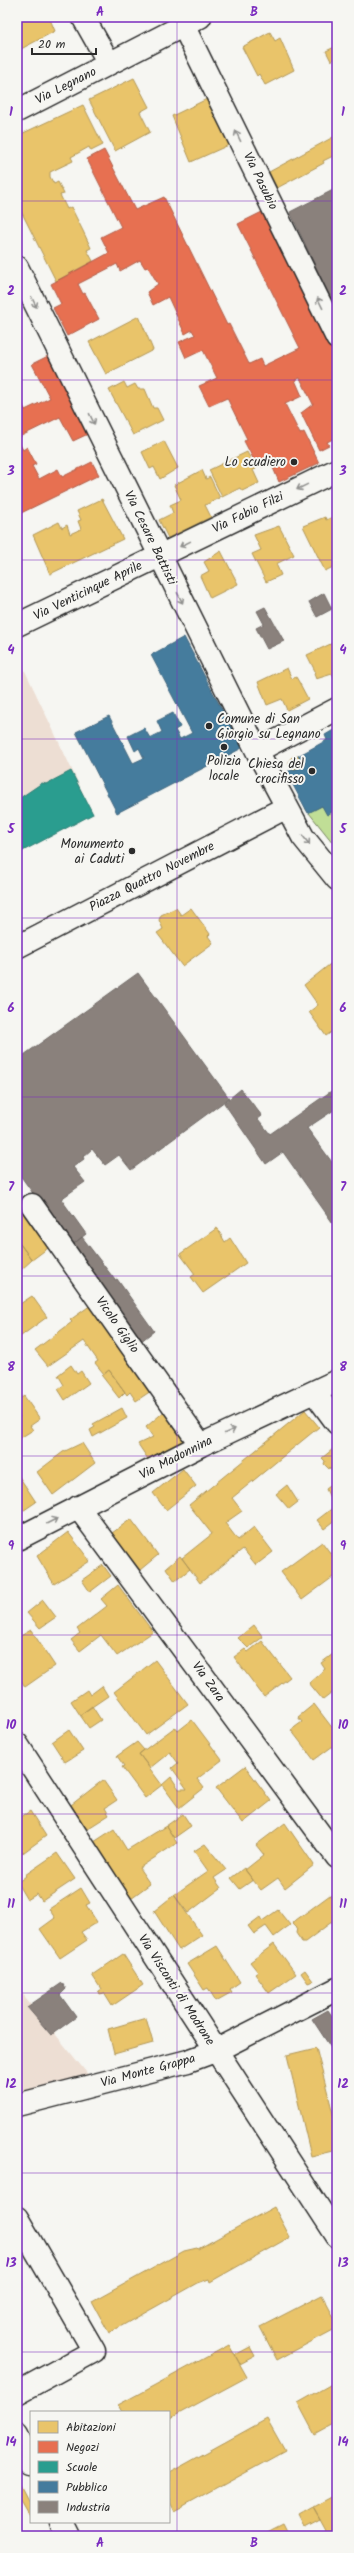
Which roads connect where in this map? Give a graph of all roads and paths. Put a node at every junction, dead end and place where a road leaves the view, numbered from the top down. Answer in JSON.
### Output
{"nodes":[{"id":1,"x":83,"y":17,"type":"edge"},
{"id":2,"x":192,"y":21,"type":"edge"},
{"id":3,"x":109,"y":63,"type":"junction"},
{"id":4,"x":17,"y":111,"type":"edge"},
{"id":5,"x":17,"y":267,"type":"edge"},
{"id":6,"x":337,"y":338,"type":"edge"},
{"id":7,"x":337,"y":470,"type":"edge"},
{"id":8,"x":159,"y":557,"type":"junction"},
{"id":9,"x":17,"y":625,"type":"edge"},
{"id":10,"x":337,"y":709,"type":"edge"},
{"id":11,"x":257,"y":751,"type":"junction"},
{"id":12,"x":287,"y":807,"type":"junction"},
{"id":13,"x":337,"y":879,"type":"edge"},
{"id":14,"x":17,"y":947,"type":"edge"},
{"id":15,"x":32,"y":1205,"type":"dead end"},
{"id":16,"x":337,"y":1381,"type":"edge"},
{"id":17,"x":314,"y":1392,"type":"junction"},
{"id":18,"x":337,"y":1423,"type":"edge"},
{"id":19,"x":201,"y":1445,"type":"junction"},
{"id":20,"x":78,"y":1507,"type":"junction"},
{"id":21,"x":17,"y":1539,"type":"edge"},
{"id":22,"x":17,"y":1744,"type":"edge"},
{"id":23,"x":337,"y":1857,"type":"edge"},
{"id":24,"x":337,"y":1989,"type":"edge"},
{"id":25,"x":215,"y":2051,"type":"junction"},
{"id":26,"x":17,"y":2105,"type":"edge"},
{"id":27,"x":17,"y":2218,"type":"edge"},
{"id":28,"x":337,"y":2236,"type":"edge"},
{"id":29,"x":17,"y":2393,"type":"edge"},
{"id":30,"x":17,"y":2435,"type":"edge"},
{"id":31,"x":30,"y":2461,"type":"edge"},
{"id":32,"x":62,"y":2523,"type":"edge"},
{"id":33,"x":68,"y":2536,"type":"edge"}],
"edges":[{"from":1,"to":3,"type":"street"},
{"from":2,"to":3,"type":"street","name":"Via Legnano"},
{"from":6,"to":2,"type":"street","name":"Via Pasubio","one_way":true},
{"from":3,"to":4,"type":"street","name":"Via Legnano"},
{"from":5,"to":8,"type":"street","name":"Via Cesare Battisti","one_way":true},
{"from":7,"to":8,"type":"street","name":"Via Fabio Filzi","one_way":true},
{"from":8,"to":9,"type":"street","name":"Via Venticinque Aprile"},
{"from":8,"to":11,"type":"street","name":"Via Cesare Battisti","one_way":true},
{"from":10,"to":11,"type":"street"},
{"from":11,"to":12,"type":"street","name":"Via Cesare Battisti"},
{"from":12,"to":13,"type":"street","name":"Via Cesare Battisti","one_way":true},
{"from":12,"to":14,"type":"street","name":"Piazza Quattro Novembre"},
{"from":15,"to":19,"type":"street","name":"Vicolo Giglio"},
{"from":16,"to":17,"type":"street","name":"Via Madonnina"},
{"from":17,"to":18,"type":"street"},
{"from":19,"to":17,"type":"street","name":"Via Madonnina","one_way":true},
{"from":19,"to":20,"type":"street","name":"Via Madonnina"},
{"from":21,"to":20,"type":"street","name":"Via Madonnina","one_way":true},
{"from":20,"to":23,"type":"street","name":"Via Zara"},
{"from":22,"to":25,"type":"street","name":"Via Visconti di Modrone"},
{"from":24,"to":25,"type":"street","name":"Via Monte Grappa"},
{"from":25,"to":26,"type":"street","name":"Via Monte Grappa"},
{"from":25,"to":28,"type":"street","name":"Via Visconti di Modrone"},
{"from":27,"to":29,"type":"street"},
{"from":30,"to":31,"type":"street"},
{"from":32,"to":33,"type":"street"}]}
